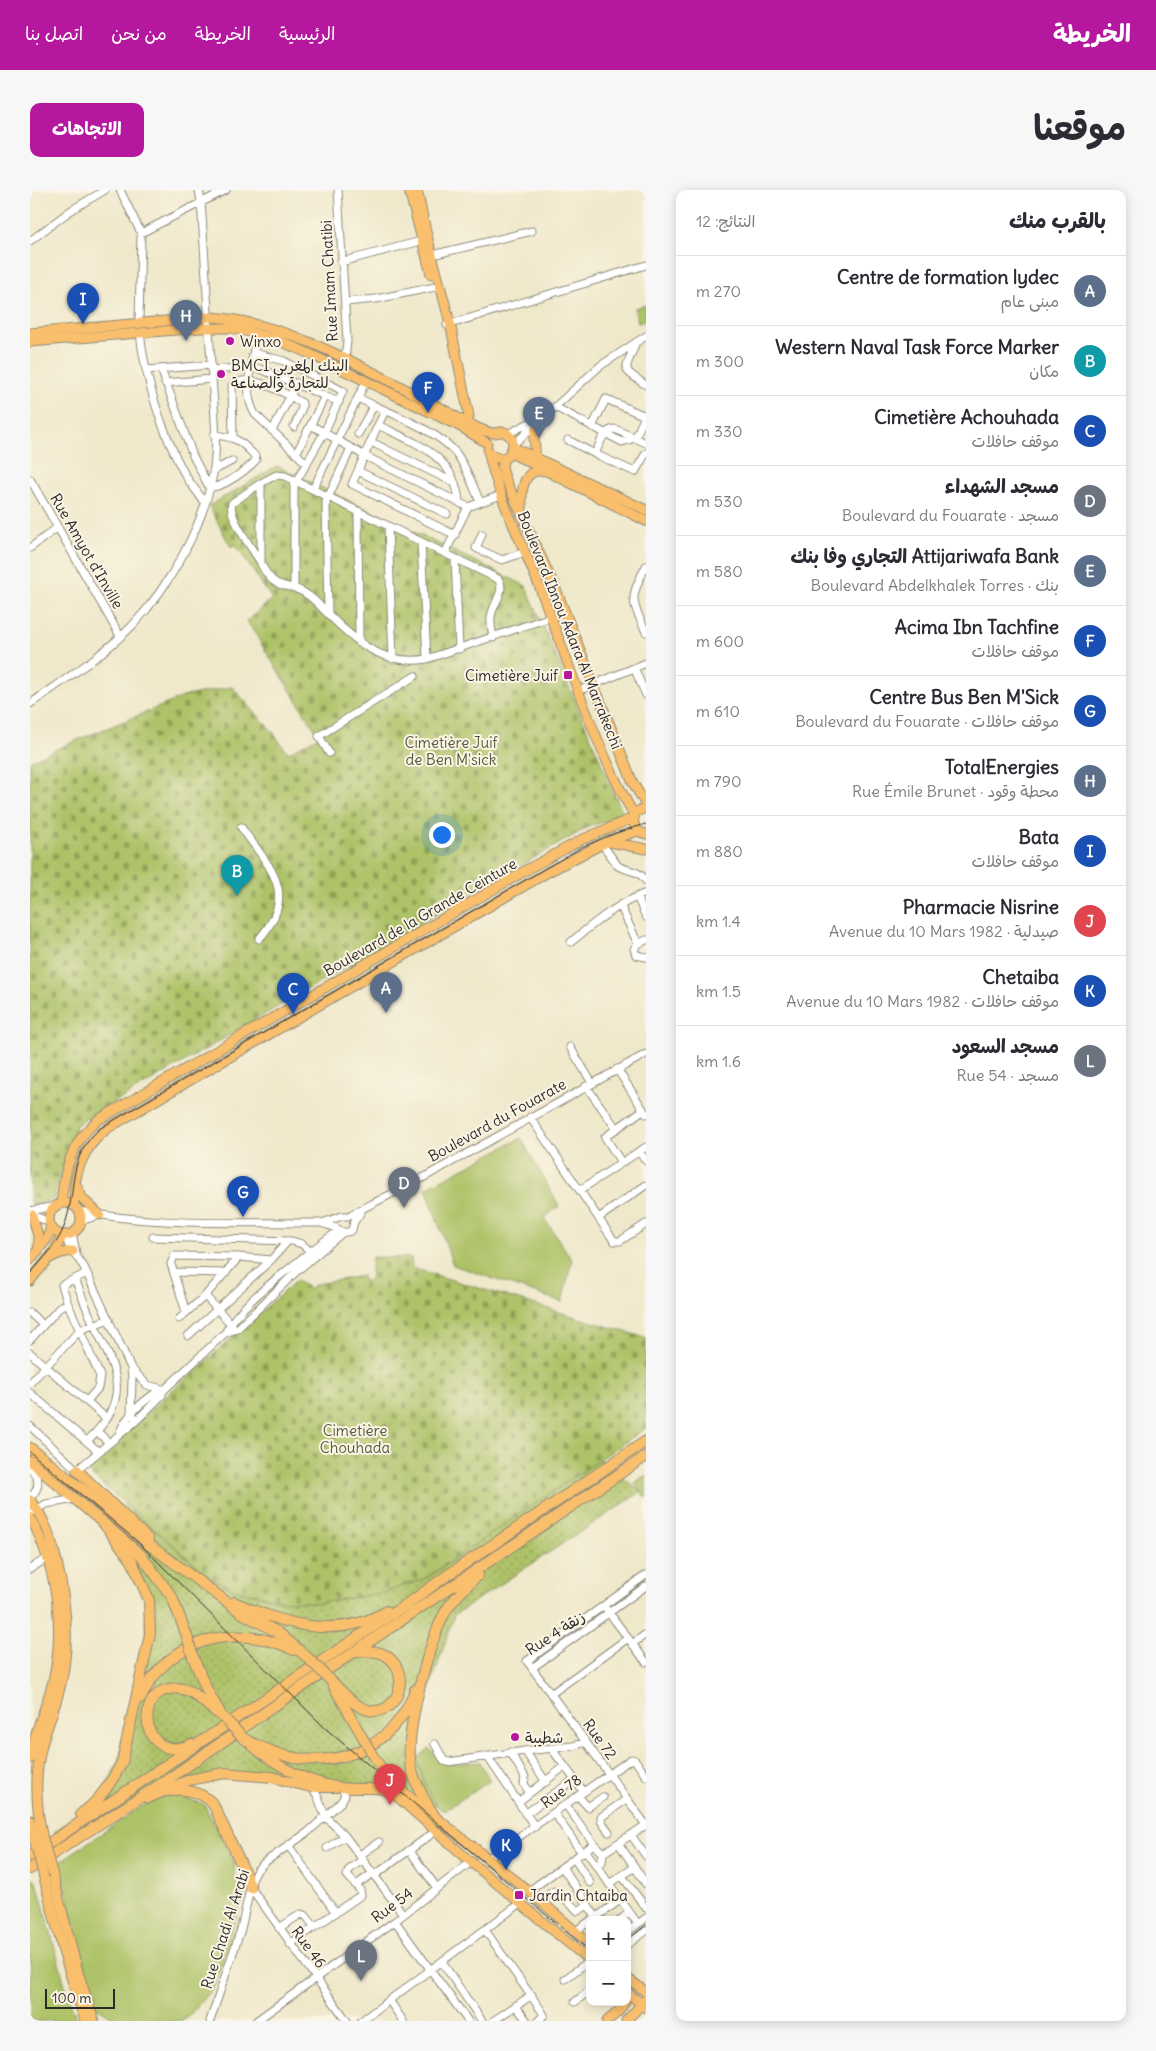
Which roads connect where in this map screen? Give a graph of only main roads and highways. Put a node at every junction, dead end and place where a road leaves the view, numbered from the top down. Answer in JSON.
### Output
{"nodes":[{"id":1,"x":409,"y":190,"type":"edge"},
{"id":2,"x":417,"y":190,"type":"edge"},
{"id":3,"x":424,"y":241,"type":"junction"},
{"id":4,"x":140,"y":328,"type":"junction"},
{"id":5,"x":30,"y":333,"type":"edge"},
{"id":6,"x":30,"y":342,"type":"edge"},
{"id":7,"x":537,"y":424,"type":"road end"},
{"id":8,"x":464,"y":425,"type":"junction"},
{"id":9,"x":494,"y":433,"type":"junction"},
{"id":10,"x":487,"y":447,"type":"junction"},
{"id":11,"x":510,"y":451,"type":"junction"},
{"id":12,"x":536,"y":458,"type":"junction"},
{"id":13,"x":548,"y":471,"type":"junction"},
{"id":14,"x":646,"y":510,"type":"edge"},
{"id":15,"x":522,"y":514,"type":"junction"},
{"id":16,"x":646,"y":521,"type":"edge"},
{"id":17,"x":646,"y":805,"type":"edge"},
{"id":18,"x":646,"y":808,"type":"edge"},
{"id":19,"x":634,"y":816,"type":"junction"},
{"id":20,"x":642,"y":832,"type":"edge"},
{"id":21,"x":605,"y":843,"type":"junction"},
{"id":22,"x":646,"y":849,"type":"edge"},
{"id":23,"x":76,"y":1184,"type":"junction"},
{"id":24,"x":58,"y":1205,"type":"junction"},
{"id":25,"x":76,"y":1208,"type":"junction"},
{"id":26,"x":31,"y":1213,"type":"edge"},
{"id":27,"x":100,"y":1215,"type":"road end"},
{"id":28,"x":50,"y":1224,"type":"junction"},
{"id":29,"x":67,"y":1234,"type":"junction"},
{"id":30,"x":38,"y":1251,"type":"junction"},
{"id":31,"x":75,"y":1252,"type":"road end"},
{"id":32,"x":48,"y":1259,"type":"junction"},
{"id":33,"x":30,"y":1260,"type":"edge"},
{"id":34,"x":30,"y":1281,"type":"edge"},
{"id":35,"x":646,"y":1442,"type":"edge"},
{"id":36,"x":30,"y":1448,"type":"edge"},
{"id":37,"x":646,"y":1456,"type":"edge"},
{"id":38,"x":30,"y":1461,"type":"edge"},
{"id":39,"x":77,"y":1470,"type":"road end"},
{"id":40,"x":30,"y":1499,"type":"edge"},
{"id":41,"x":34,"y":1510,"type":"edge"},
{"id":42,"x":30,"y":1517,"type":"edge"},
{"id":43,"x":102,"y":1520,"type":"junction"},
{"id":44,"x":159,"y":1551,"type":"junction"},
{"id":45,"x":497,"y":1556,"type":"junction"},
{"id":46,"x":442,"y":1579,"type":"junction"},
{"id":47,"x":215,"y":1593,"type":"junction"},
{"id":48,"x":435,"y":1636,"type":"junction"},
{"id":49,"x":355,"y":1652,"type":"junction"},
{"id":50,"x":307,"y":1656,"type":"junction"},
{"id":51,"x":60,"y":1666,"type":"junction"},
{"id":52,"x":329,"y":1680,"type":"junction"},
{"id":53,"x":222,"y":1716,"type":"junction"},
{"id":54,"x":129,"y":1733,"type":"junction"},
{"id":55,"x":211,"y":1736,"type":"junction"},
{"id":56,"x":245,"y":1740,"type":"junction"},
{"id":57,"x":30,"y":1759,"type":"edge"},
{"id":58,"x":339,"y":1787,"type":"junction"},
{"id":59,"x":162,"y":1792,"type":"junction"},
{"id":60,"x":128,"y":1806,"type":"junction"},
{"id":61,"x":436,"y":1818,"type":"junction"},
{"id":62,"x":30,"y":1820,"type":"edge"},
{"id":63,"x":36,"y":1844,"type":"edge"},
{"id":64,"x":30,"y":1856,"type":"edge"},
{"id":65,"x":30,"y":1869,"type":"edge"},
{"id":66,"x":250,"y":1888,"type":"road end"},
{"id":67,"x":586,"y":1939,"type":"edge"},
{"id":68,"x":586,"y":1958,"type":"edge"},
{"id":69,"x":631,"y":1981,"type":"edge"},
{"id":70,"x":646,"y":1992,"type":"edge"},
{"id":71,"x":631,"y":1999,"type":"edge"},
{"id":72,"x":645,"y":2004,"type":"edge"},
{"id":73,"x":622,"y":2006,"type":"edge"},
{"id":74,"x":85,"y":2021,"type":"edge"},
{"id":75,"x":94,"y":2021,"type":"edge"},
{"id":76,"x":607,"y":2021,"type":"edge"},
{"id":77,"x":626,"y":2021,"type":"edge"}],
"edges":[{"from":1,"to":3,"type":"main road"},
{"from":2,"to":3,"type":"main road"},
{"from":3,"to":8,"type":"main road"},
{"from":4,"to":5,"type":"main road"},
{"from":4,"to":6,"type":"main road"},
{"from":4,"to":8,"type":"main road"},
{"from":4,"to":8,"type":"main road"},
{"from":7,"to":12,"type":"main road"},
{"from":8,"to":9,"type":"main road"},
{"from":8,"to":10,"type":"main road"},
{"from":9,"to":10,"type":"main road"},
{"from":9,"to":11,"type":"main road"},
{"from":10,"to":11,"type":"main road"},
{"from":10,"to":19,"type":"main road","name":"Boulevard Ibnou Adara Al Marrakechi"},
{"from":11,"to":12,"type":"main road"},
{"from":11,"to":13,"type":"main road"},
{"from":11,"to":15,"type":"main road","name":"Boulevard Ibnou Adara Al Marrakechi"},
{"from":12,"to":14,"type":"main road"},
{"from":13,"to":15,"type":"main road"},
{"from":13,"to":16,"type":"main road"},
{"from":15,"to":17,"type":"main road","name":"Boulevard Ibnou Adara Al Marrakechi"},
{"from":18,"to":19,"type":"main road","name":"Boulevard de la Grande Ceinture"},
{"from":19,"to":20,"type":"main road","name":"Boulevard Ibnou Adara Al Marrakechi"},
{"from":19,"to":24,"type":"main road","name":"Boulevard de la Grande Ceinture"},
{"from":20,"to":21,"type":"main road","name":"Boulevard de la Grande Ceinture"},
{"from":21,"to":22,"type":"main road"},
{"from":21,"to":23,"type":"main road","name":"Boulevard de la Grande Ceinture"},
{"from":23,"to":25,"type":"main road","name":"Boulevard de la Grande Ceinture"},
{"from":23,"to":27,"type":"main road"},
{"from":24,"to":25,"type":"main road"},
{"from":24,"to":28,"type":"main road"},
{"from":25,"to":29,"type":"main road"},
{"from":26,"to":30,"type":"main road"},
{"from":28,"to":29,"type":"main road"},
{"from":28,"to":30,"type":"main road"},
{"from":29,"to":32,"type":"main road"},
{"from":30,"to":33,"type":"main road"},
{"from":31,"to":32,"type":"main road"},
{"from":32,"to":34,"type":"main road"},
{"from":35,"to":46,"type":"highway"},
{"from":36,"to":44,"type":"highway"},
{"from":37,"to":45,"type":"highway"},
{"from":38,"to":43,"type":"highway"},
{"from":39,"to":44,"type":"highway"},
{"from":40,"to":41,"type":"main road"},
{"from":41,"to":51,"type":"main road"},
{"from":42,"to":51,"type":"main road"},
{"from":43,"to":53,"type":"highway","bridge":true},
{"from":43,"to":54,"type":"highway"},
{"from":44,"to":47,"type":"highway"},
{"from":45,"to":48,"type":"highway"},
{"from":45,"to":49,"type":"highway"},
{"from":46,"to":47,"type":"highway"},
{"from":46,"to":55,"type":"highway"},
{"from":47,"to":50,"type":"highway"},
{"from":48,"to":56,"type":"highway"},
{"from":48,"to":61,"type":"highway"},
{"from":49,"to":52,"type":"highway"},
{"from":49,"to":60,"type":"highway"},
{"from":50,"to":52,"type":"highway","bridge":true},
{"from":50,"to":54,"type":"highway"},
{"from":51,"to":57,"type":"main road"},
{"from":51,"to":63,"type":"main road"},
{"from":52,"to":61,"type":"main road","bridge":true},
{"from":53,"to":55,"type":"highway"},
{"from":53,"to":56,"type":"highway","bridge":true},
{"from":54,"to":63,"type":"highway"},
{"from":55,"to":64,"type":"highway"},
{"from":56,"to":58,"type":"main road"},
{"from":58,"to":59,"type":"highway"},
{"from":58,"to":68,"type":"main road"},
{"from":59,"to":60,"type":"highway"},
{"from":59,"to":66,"type":"highway"},
{"from":60,"to":65,"type":"highway"},
{"from":61,"to":67,"type":"main road"},
{"from":62,"to":63,"type":"main road"},
{"from":63,"to":74,"type":"main road","bridge":true},
{"from":63,"to":75,"type":"main road","bridge":true},
{"from":69,"to":70,"type":"main road"},
{"from":71,"to":72,"type":"main road"},
{"from":72,"to":77,"type":"main road"},
{"from":73,"to":76,"type":"main road"}]}
